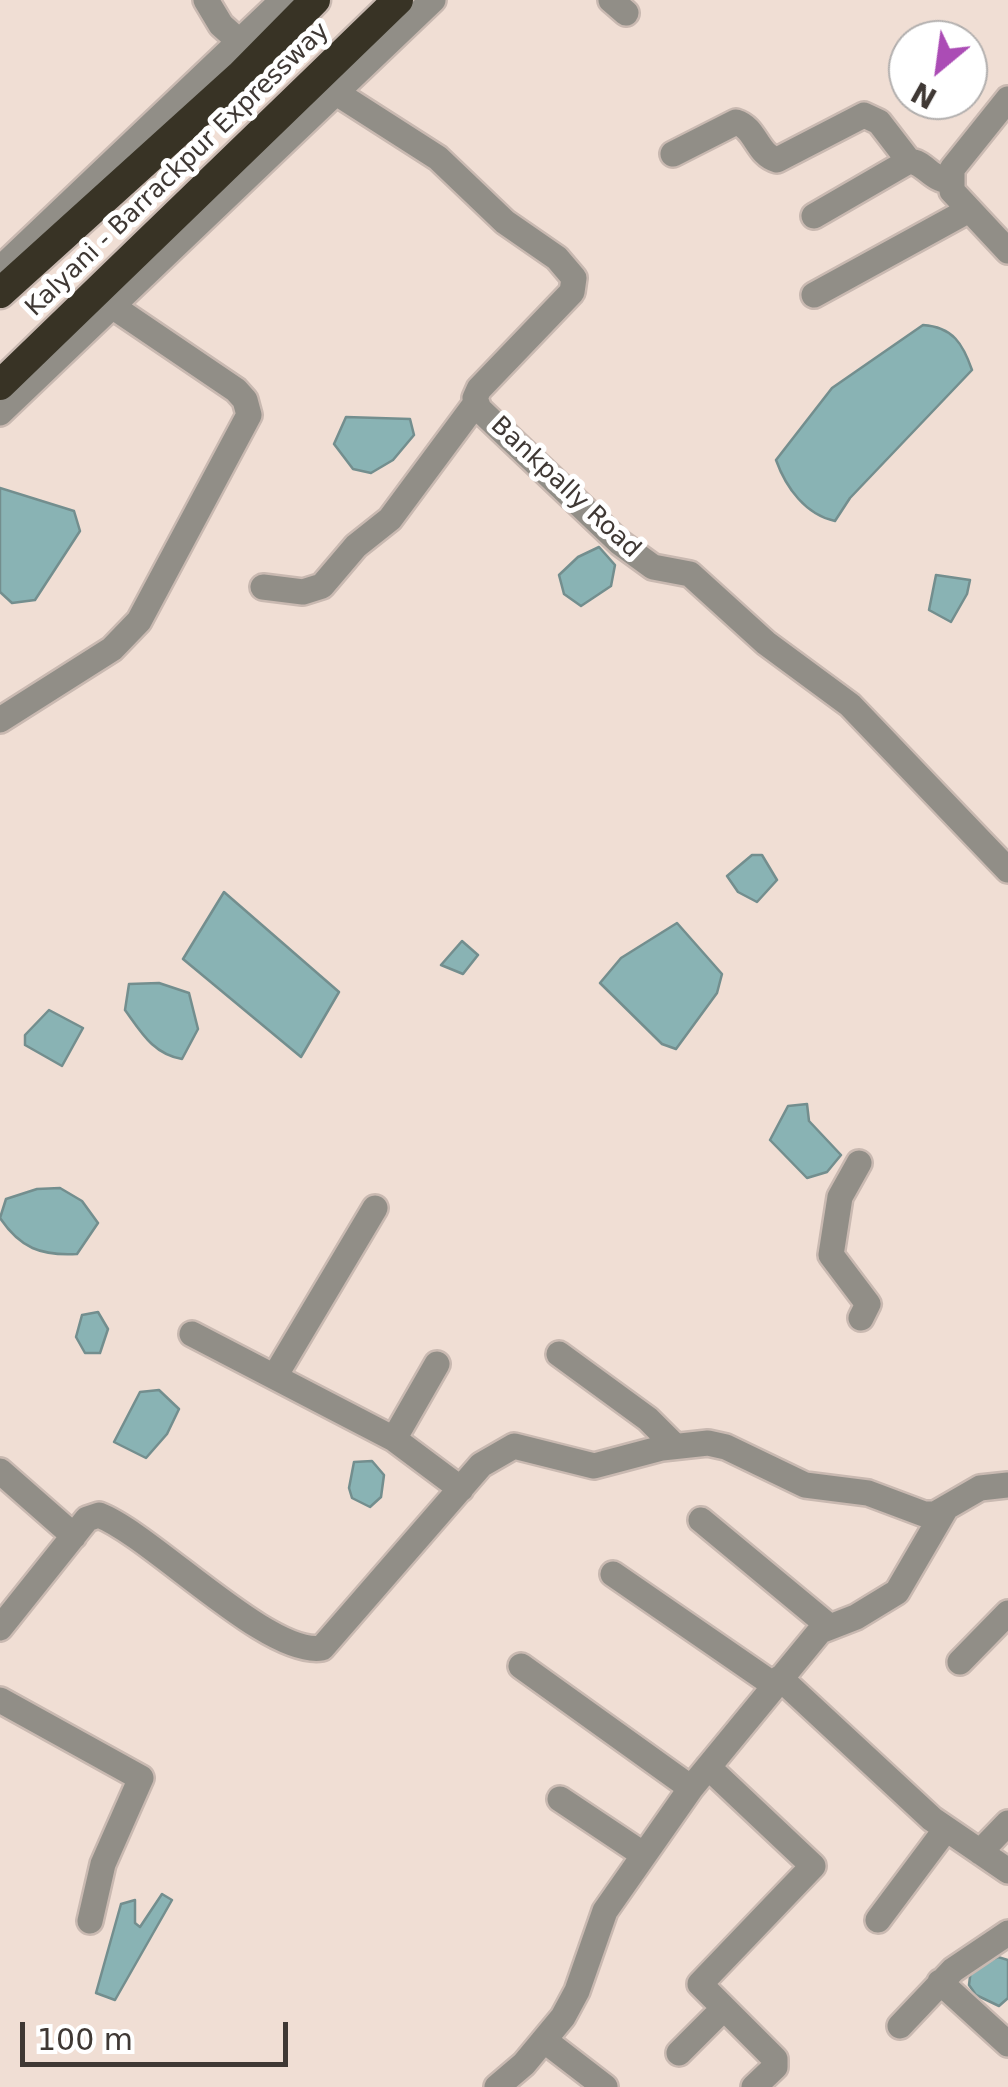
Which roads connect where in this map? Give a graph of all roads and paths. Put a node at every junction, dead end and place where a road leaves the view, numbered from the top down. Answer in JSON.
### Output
{"nodes":[{"id":1,"x":206,"y":0,"type":"edge"},
{"id":2,"x":282,"y":0,"type":"edge"},
{"id":3,"x":315,"y":0,"type":"edge"},
{"id":4,"x":398,"y":0,"type":"edge"},
{"id":5,"x":433,"y":0,"type":"edge"},
{"id":6,"x":240,"y":42,"type":"junction"},
{"id":7,"x":336,"y":92,"type":"junction"},
{"id":8,"x":1008,"y":99,"type":"edge"},
{"id":9,"x":674,"y":154,"type":"dead end"},
{"id":10,"x":908,"y":161,"type":"junction"},
{"id":11,"x":950,"y":181,"type":"junction"},
{"id":12,"x":969,"y":210,"type":"junction"},
{"id":13,"x":814,"y":216,"type":"dead end"},
{"id":14,"x":1008,"y":251,"type":"edge"},
{"id":15,"x":0,"y":269,"type":"edge"},
{"id":16,"x":0,"y":294,"type":"edge"},
{"id":17,"x":814,"y":295,"type":"dead end"},
{"id":18,"x":112,"y":306,"type":"junction"},
{"id":19,"x":0,"y":384,"type":"edge"},
{"id":20,"x":476,"y":403,"type":"junction"},
{"id":21,"x":0,"y":413,"type":"edge"},
{"id":22,"x":263,"y":587,"type":"dead end"},
{"id":23,"x":0,"y":720,"type":"edge"},
{"id":24,"x":1008,"y":870,"type":"edge"},
{"id":25,"x":859,"y":1163,"type":"dead end"},
{"id":26,"x":375,"y":1208,"type":"dead end"},
{"id":27,"x":861,"y":1318,"type":"dead end"},
{"id":28,"x":192,"y":1334,"type":"dead end"},
{"id":29,"x":559,"y":1354,"type":"dead end"},
{"id":30,"x":437,"y":1364,"type":"dead end"},
{"id":31,"x":276,"y":1376,"type":"junction"},
{"id":32,"x":394,"y":1439,"type":"junction"},
{"id":33,"x":675,"y":1446,"type":"junction"},
{"id":34,"x":0,"y":1471,"type":"edge"},
{"id":35,"x":1008,"y":1484,"type":"edge"},
{"id":36,"x":461,"y":1489,"type":"junction"},
{"id":37,"x":946,"y":1508,"type":"junction"},
{"id":38,"x":701,"y":1520,"type":"dead end"},
{"id":39,"x":74,"y":1536,"type":"junction"},
{"id":40,"x":613,"y":1574,"type":"dead end"},
{"id":41,"x":1008,"y":1613,"type":"edge"},
{"id":42,"x":830,"y":1627,"type":"junction"},
{"id":43,"x":0,"y":1628,"type":"edge"},
{"id":44,"x":960,"y":1662,"type":"dead end"},
{"id":45,"x":522,"y":1666,"type":"dead end"},
{"id":46,"x":777,"y":1682,"type":"junction"},
{"id":47,"x":0,"y":1700,"type":"edge"},
{"id":48,"x":708,"y":1767,"type":"junction"},
{"id":49,"x":691,"y":1788,"type":"junction"},
{"id":50,"x":560,"y":1799,"type":"dead end"},
{"id":51,"x":1008,"y":1822,"type":"edge"},
{"id":52,"x":946,"y":1828,"type":"junction"},
{"id":53,"x":980,"y":1852,"type":"junction"},
{"id":54,"x":644,"y":1855,"type":"junction"},
{"id":55,"x":1008,"y":1871,"type":"edge"},
{"id":56,"x":90,"y":1920,"type":"dead end"},
{"id":57,"x":878,"y":1920,"type":"dead end"},
{"id":58,"x":1008,"y":1933,"type":"edge"},
{"id":59,"x":940,"y":1982,"type":"junction"},
{"id":60,"x":722,"y":2009,"type":"junction"},
{"id":61,"x":900,"y":2026,"type":"dead end"},
{"id":62,"x":544,"y":2040,"type":"junction"},
{"id":63,"x":1008,"y":2044,"type":"edge"},
{"id":64,"x":679,"y":2053,"type":"dead end"},
{"id":65,"x":497,"y":2087,"type":"edge"},
{"id":66,"x":605,"y":2087,"type":"edge"},
{"id":67,"x":754,"y":2087,"type":"edge"}],
"edges":[{"from":1,"to":6,"type":"street"},
{"from":2,"to":6,"type":"street"},
{"from":3,"to":16,"type":"highway","name":"Kalyani - Barrackpur Expressway"},
{"from":4,"to":19,"type":"highway","name":"Kalyani - Barrackpur Expressway"},
{"from":5,"to":7,"type":"street"},
{"from":6,"to":15,"type":"street"},
{"from":7,"to":18,"type":"street"},
{"from":7,"to":20,"type":"street","name":"Bankpally Road"},
{"from":8,"to":11,"type":"street"},
{"from":9,"to":10,"type":"street"},
{"from":10,"to":11,"type":"street"},
{"from":10,"to":13,"type":"street"},
{"from":11,"to":12,"type":"street"},
{"from":12,"to":14,"type":"street"},
{"from":12,"to":17,"type":"street"},
{"from":18,"to":21,"type":"street"},
{"from":18,"to":23,"type":"street"},
{"from":20,"to":22,"type":"street"},
{"from":20,"to":24,"type":"street","name":"Bankpally Road"},
{"from":25,"to":27,"type":"street"},
{"from":26,"to":31,"type":"street"},
{"from":28,"to":31,"type":"street"},
{"from":29,"to":33,"type":"street"},
{"from":30,"to":32,"type":"street"},
{"from":31,"to":32,"type":"street"},
{"from":32,"to":36,"type":"street"},
{"from":33,"to":36,"type":"street"},
{"from":33,"to":37,"type":"street"},
{"from":34,"to":39,"type":"street"},
{"from":35,"to":37,"type":"street"},
{"from":36,"to":39,"type":"street"},
{"from":37,"to":42,"type":"street"},
{"from":38,"to":42,"type":"street"},
{"from":39,"to":43,"type":"street"},
{"from":40,"to":46,"type":"street"},
{"from":41,"to":44,"type":"street"},
{"from":42,"to":46,"type":"street"},
{"from":45,"to":49,"type":"street"},
{"from":46,"to":48,"type":"street"},
{"from":46,"to":52,"type":"street"},
{"from":47,"to":56,"type":"street"},
{"from":48,"to":49,"type":"street"},
{"from":48,"to":60,"type":"street"},
{"from":49,"to":54,"type":"street"},
{"from":50,"to":54,"type":"street"},
{"from":51,"to":53,"type":"street"},
{"from":52,"to":53,"type":"street"},
{"from":52,"to":57,"type":"street"},
{"from":53,"to":55,"type":"street"},
{"from":54,"to":62,"type":"street"},
{"from":58,"to":59,"type":"street"},
{"from":59,"to":61,"type":"street"},
{"from":59,"to":63,"type":"street"},
{"from":60,"to":64,"type":"street"},
{"from":60,"to":67,"type":"street"},
{"from":62,"to":65,"type":"street"},
{"from":62,"to":66,"type":"street"}]}
